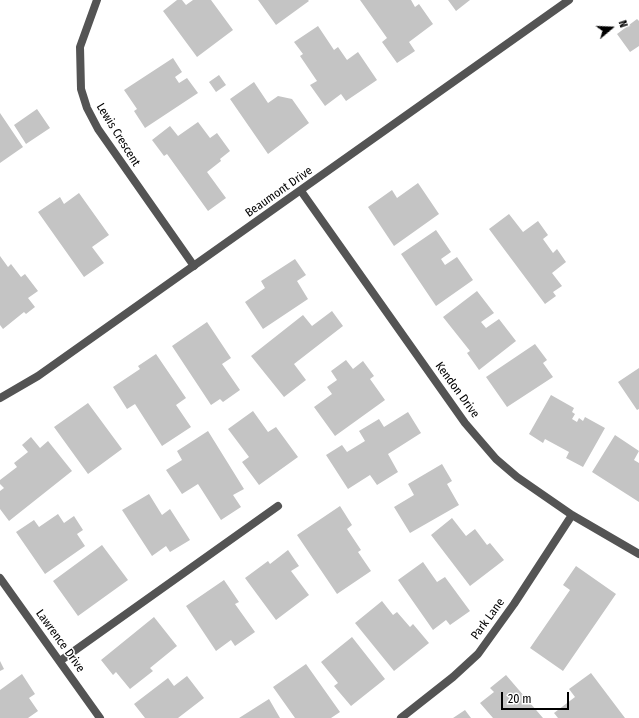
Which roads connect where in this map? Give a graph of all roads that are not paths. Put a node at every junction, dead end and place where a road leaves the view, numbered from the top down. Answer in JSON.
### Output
{"nodes":[{"id":1,"x":97,"y":0,"type":"edge"},
{"id":2,"x":569,"y":0,"type":"edge"},
{"id":3,"x":301,"y":191,"type":"junction"},
{"id":4,"x":194,"y":266,"type":"junction"},
{"id":5,"x":0,"y":398,"type":"edge"},
{"id":6,"x":278,"y":506,"type":"dead end"},
{"id":7,"x":572,"y":515,"type":"junction"},
{"id":8,"x":639,"y":554,"type":"edge"},
{"id":9,"x":0,"y":578,"type":"edge"},
{"id":10,"x":60,"y":661,"type":"junction"},
{"id":11,"x":100,"y":718,"type":"edge"},
{"id":12,"x":402,"y":718,"type":"edge"}],
"edges":[{"from":1,"to":4,"type":"street","name":"Lewis Crescent"},
{"from":2,"to":3,"type":"street","name":"Beaumont Drive"},
{"from":3,"to":4,"type":"street","name":"Beaumont Drive"},
{"from":3,"to":7,"type":"street","name":"Kendon Drive"},
{"from":4,"to":5,"type":"street","name":"Beaumont Drive"},
{"from":6,"to":10,"type":"street"},
{"from":7,"to":8,"type":"street","name":"Kendon Drive"},
{"from":7,"to":12,"type":"street","name":"Park Lane"},
{"from":9,"to":10,"type":"street","name":"Lawrence Drive"},
{"from":10,"to":11,"type":"street","name":"Lawrence Drive"}]}
